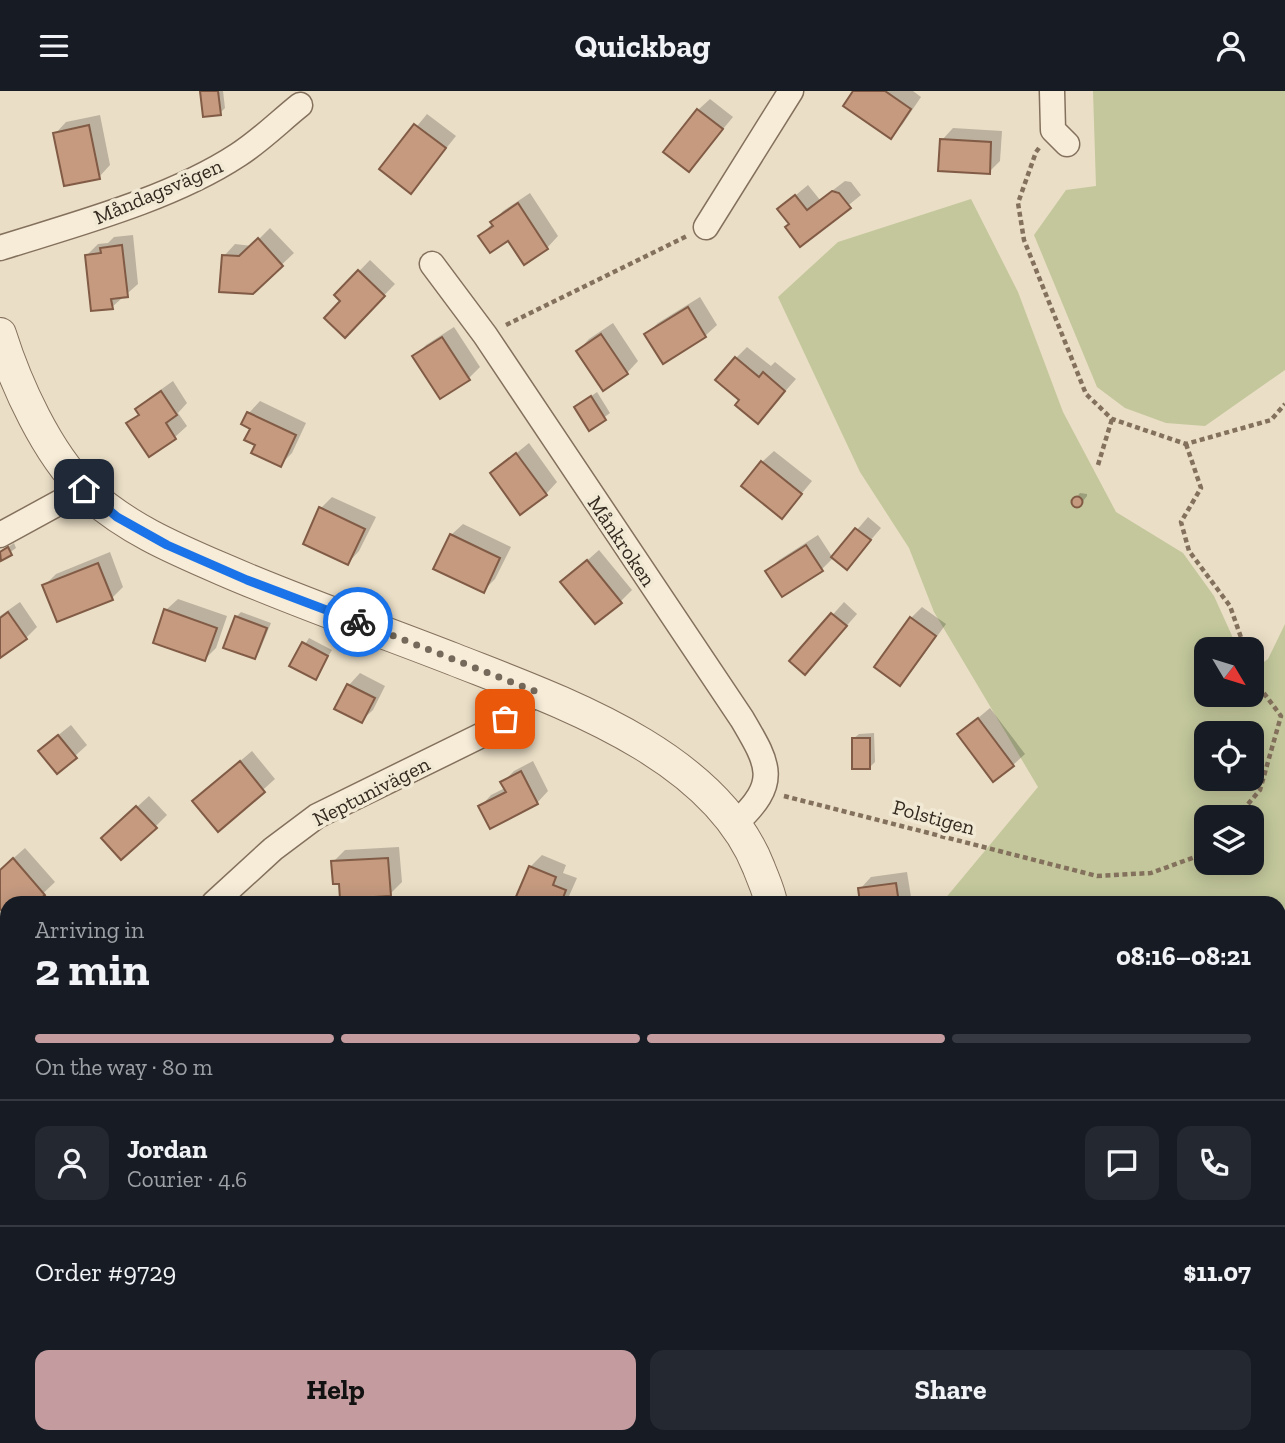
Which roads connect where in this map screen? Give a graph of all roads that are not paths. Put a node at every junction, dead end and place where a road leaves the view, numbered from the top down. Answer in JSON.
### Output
{"nodes":[{"id":1,"x":791,"y":91,"type":"edge"},
{"id":2,"x":1052,"y":91,"type":"edge"},
{"id":3,"x":300,"y":105,"type":"dead end"},
{"id":4,"x":1060,"y":137,"type":"road end"},
{"id":5,"x":706,"y":227,"type":"road end"},
{"id":6,"x":0,"y":249,"type":"edge"},
{"id":7,"x":432,"y":264,"type":"dead end"},
{"id":8,"x":0,"y":336,"type":"edge"},
{"id":9,"x":84,"y":489,"type":"junction"},
{"id":10,"x":0,"y":535,"type":"edge"},
{"id":11,"x":537,"y":692,"type":"junction"},
{"id":12,"x":736,"y":823,"type":"junction"},
{"id":13,"x":223,"y":896,"type":"edge"},
{"id":14,"x":768,"y":896,"type":"edge"}],
"edges":[{"from":1,"to":5,"type":"street"},
{"from":2,"to":4,"type":"street"},
{"from":3,"to":6,"type":"street","name":"Måndagsvägen"},
{"from":7,"to":12,"type":"street","name":"Månkroken"},
{"from":8,"to":9,"type":"street"},
{"from":9,"to":10,"type":"street"},
{"from":9,"to":11,"type":"street"},
{"from":11,"to":12,"type":"street"},
{"from":11,"to":13,"type":"street","name":"Neptunivägen"},
{"from":12,"to":14,"type":"street"}]}
